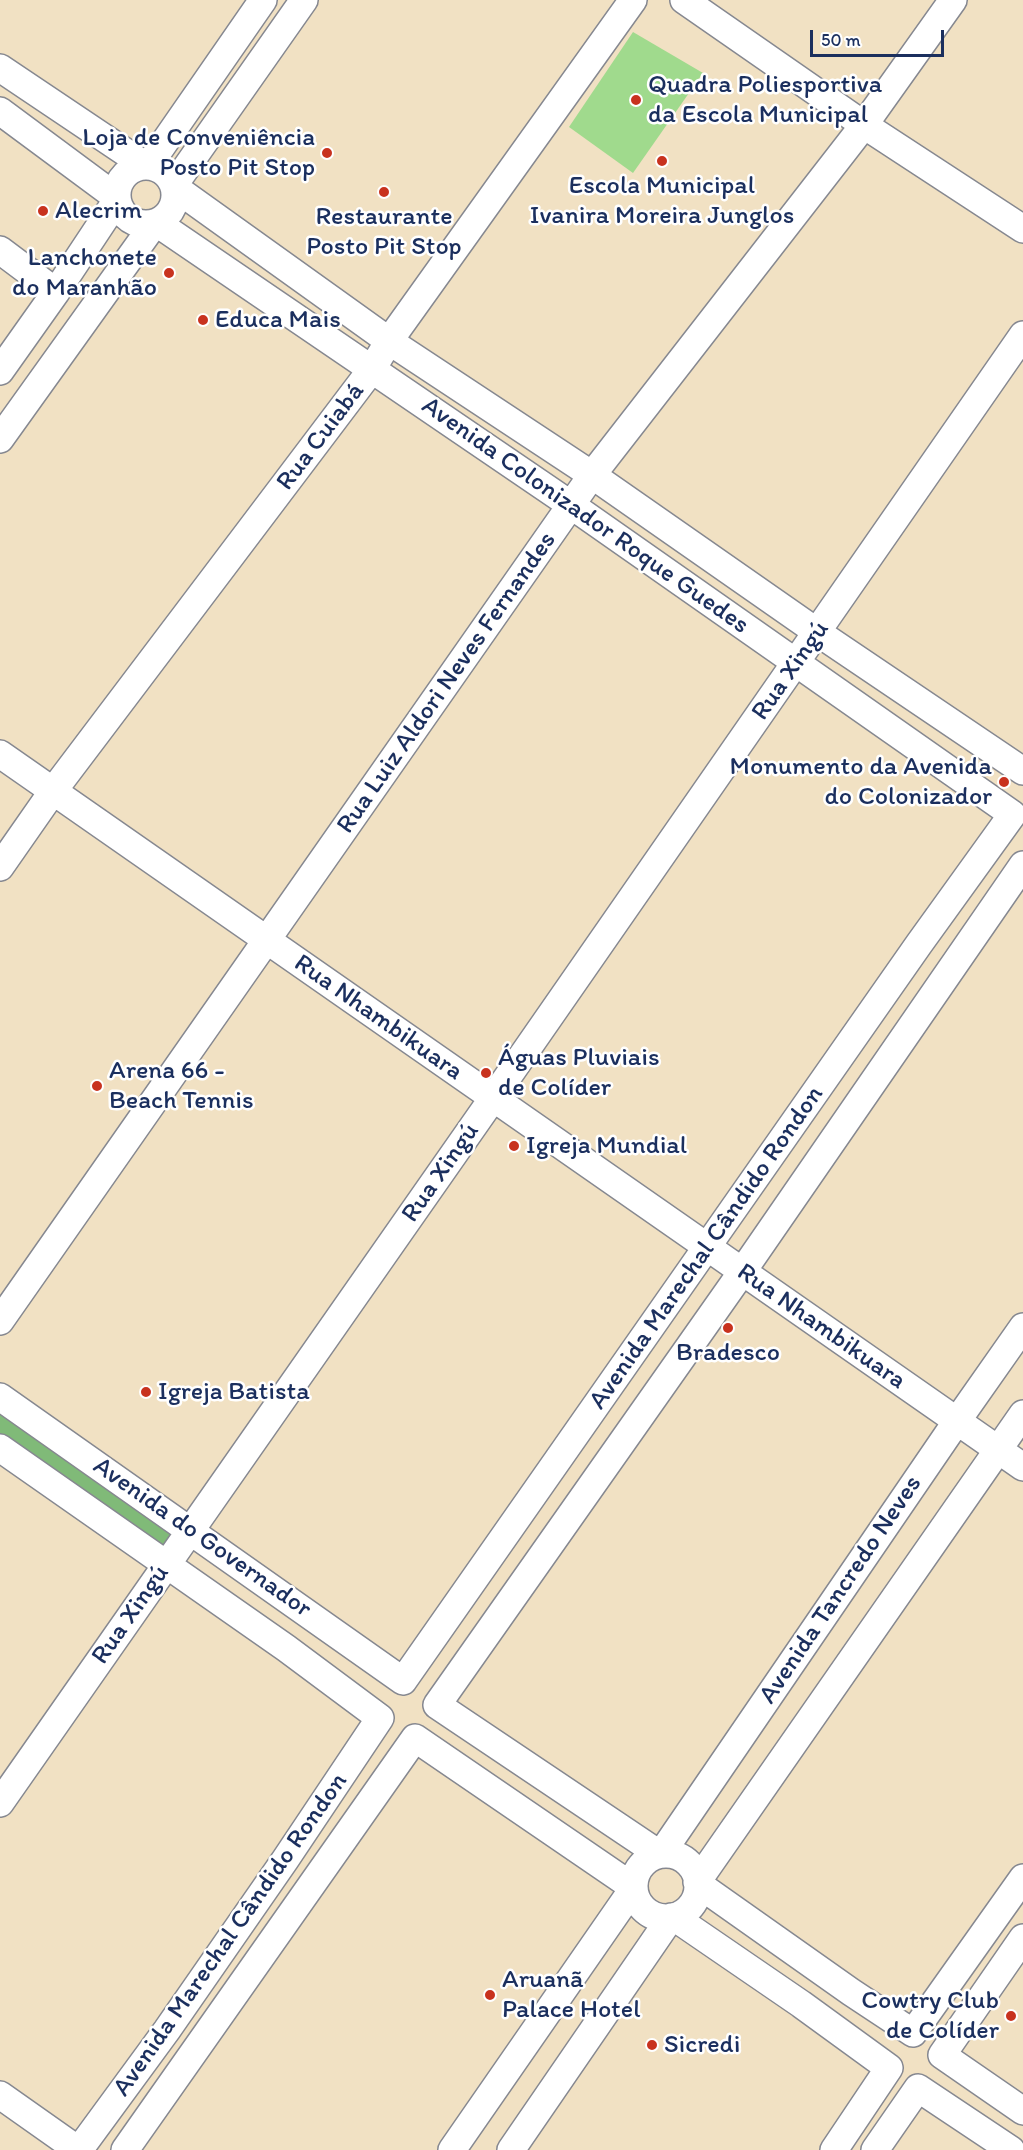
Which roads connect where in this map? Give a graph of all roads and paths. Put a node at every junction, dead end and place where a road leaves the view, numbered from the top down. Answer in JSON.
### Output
{"nodes":[{"id":1,"x":263,"y":0,"type":"edge"},
{"id":2,"x":304,"y":0,"type":"edge"},
{"id":3,"x":633,"y":0,"type":"edge"},
{"id":4,"x":684,"y":0,"type":"edge"},
{"id":5,"x":953,"y":0,"type":"edge"},
{"id":6,"x":0,"y":68,"type":"edge"},
{"id":7,"x":0,"y":111,"type":"edge"},
{"id":8,"x":864,"y":125,"type":"junction"},
{"id":9,"x":147,"y":166,"type":"junction"},
{"id":10,"x":174,"y":186,"type":"junction"},
{"id":11,"x":116,"y":198,"type":"junction"},
{"id":12,"x":155,"y":223,"type":"junction"},
{"id":13,"x":1023,"y":229,"type":"edge"},
{"id":14,"x":0,"y":250,"type":"edge"},
{"id":15,"x":56,"y":292,"type":"junction"},
{"id":16,"x":1023,"y":335,"type":"edge"},
{"id":17,"x":389,"y":341,"type":"junction"},
{"id":18,"x":372,"y":369,"type":"junction"},
{"id":19,"x":0,"y":370,"type":"edge"},
{"id":20,"x":0,"y":439,"type":"edge"},
{"id":21,"x":592,"y":476,"type":"junction"},
{"id":22,"x":571,"y":505,"type":"junction"},
{"id":23,"x":818,"y":632,"type":"junction"},
{"id":24,"x":797,"y":663,"type":"junction"},
{"id":25,"x":0,"y":754,"type":"edge"},
{"id":26,"x":1023,"y":771,"type":"edge"},
{"id":27,"x":1023,"y":786,"type":"edge"},
{"id":28,"x":53,"y":791,"type":"junction"},
{"id":29,"x":1016,"y":820,"type":"edge"},
{"id":30,"x":1023,"y":865,"type":"edge"},
{"id":31,"x":0,"y":867,"type":"edge"},
{"id":32,"x":266,"y":941,"type":"junction"},
{"id":33,"x":493,"y":1098,"type":"junction"},
{"id":34,"x":708,"y":1248,"type":"junction"},
{"id":35,"x":742,"y":1272,"type":"junction"},
{"id":36,"x":0,"y":1321,"type":"edge"},
{"id":37,"x":1023,"y":1327,"type":"edge"},
{"id":38,"x":0,"y":1397,"type":"edge"},
{"id":39,"x":1023,"y":1414,"type":"edge"},
{"id":40,"x":957,"y":1420,"type":"junction"},
{"id":41,"x":0,"y":1448,"type":"edge"},
{"id":42,"x":998,"y":1449,"type":"junction"},
{"id":43,"x":1023,"y":1467,"type":"edge"},
{"id":44,"x":190,"y":1530,"type":"junction"},
{"id":45,"x":166,"y":1564,"type":"junction"},
{"id":46,"x":403,"y":1681,"type":"junction"},
{"id":47,"x":437,"y":1705,"type":"junction"},
{"id":48,"x":380,"y":1718,"type":"junction"},
{"id":49,"x":415,"y":1738,"type":"junction"},
{"id":50,"x":0,"y":1803,"type":"edge"},
{"id":51,"x":660,"y":1854,"type":"junction"},
{"id":52,"x":1023,"y":1878,"type":"edge"},
{"id":53,"x":698,"y":1883,"type":"junction"},
{"id":54,"x":633,"y":1888,"type":"junction"},
{"id":55,"x":673,"y":1917,"type":"junction"},
{"id":56,"x":1023,"y":1938,"type":"edge"},
{"id":57,"x":913,"y":2033,"type":"junction"},
{"id":58,"x":942,"y":2055,"type":"junction"},
{"id":59,"x":889,"y":2068,"type":"junction"},
{"id":60,"x":918,"y":2088,"type":"junction"},
{"id":61,"x":0,"y":2095,"type":"edge"},
{"id":62,"x":1023,"y":2111,"type":"edge"},
{"id":63,"x":78,"y":2150,"type":"edge"},
{"id":64,"x":125,"y":2150,"type":"edge"},
{"id":65,"x":452,"y":2150,"type":"edge"},
{"id":66,"x":511,"y":2150,"type":"edge"},
{"id":67,"x":834,"y":2150,"type":"edge"},
{"id":68,"x":875,"y":2150,"type":"edge"},
{"id":69,"x":1011,"y":2150,"type":"edge"}],
"edges":[{"from":1,"to":9,"type":"street"},
{"from":2,"to":10,"type":"street"},
{"from":3,"to":17,"type":"street","name":"Rua Cuiabá"},
{"from":4,"to":8,"type":"street"},
{"from":5,"to":8,"type":"street","name":"Rua Luiz Aldori Neves Fernandes"},
{"from":6,"to":9,"type":"street"},
{"from":7,"to":11,"type":"street"},
{"from":8,"to":13,"type":"street"},
{"from":8,"to":21,"type":"street","name":"Rua Luiz Aldori Neves Fernandes"},
{"from":9,"to":10,"type":"street"},
{"from":9,"to":11,"type":"street"},
{"from":10,"to":12,"type":"street"},
{"from":10,"to":17,"type":"street","name":"Avenida Colonizador Roque Guedes"},
{"from":11,"to":12,"type":"street"},
{"from":11,"to":15,"type":"street"},
{"from":12,"to":18,"type":"street","name":"Avenida Colonizador Roque Guedes"},
{"from":12,"to":20,"type":"street"},
{"from":14,"to":15,"type":"street"},
{"from":15,"to":19,"type":"street"},
{"from":16,"to":23,"type":"street","name":"Rua Xingú"},
{"from":17,"to":18,"type":"street","name":"Rua Cuiabá"},
{"from":17,"to":21,"type":"street","name":"Avenida Colonizador Roque Guedes"},
{"from":18,"to":22,"type":"street","name":"Avenida Colonizador Roque Guedes"},
{"from":18,"to":28,"type":"street","name":"Rua Cuiabá"},
{"from":21,"to":22,"type":"street","name":"Rua Luiz Aldori Neves Fernandes"},
{"from":21,"to":23,"type":"street","name":"Avenida Colonizador Roque Guedes"},
{"from":22,"to":24,"type":"street","name":"Avenida Colonizador Roque Guedes"},
{"from":22,"to":32,"type":"street","name":"Rua Luiz Aldori Neves Fernandes"},
{"from":23,"to":24,"type":"street","name":"Rua Xingú"},
{"from":23,"to":26,"type":"street","name":"Avenida Colonizador Roque Guedes"},
{"from":24,"to":29,"type":"street","name":"Avenida Colonizador Roque Guedes"},
{"from":24,"to":33,"type":"street","name":"Rua Xingú"},
{"from":25,"to":28,"type":"street","name":"Rua Nhambikuara"},
{"from":27,"to":29,"type":"street","name":"Avenida Marechal Cândido Rondon"},
{"from":28,"to":31,"type":"street","name":"Rua Cuiabá"},
{"from":28,"to":32,"type":"street","name":"Rua Nhambikuara"},
{"from":29,"to":34,"type":"street","name":"Avenida Marechal Cândido Rondon"},
{"from":30,"to":35,"type":"street","name":"Avenida Marechal Cândido Rondon"},
{"from":32,"to":33,"type":"street","name":"Rua Nhambikuara"},
{"from":32,"to":36,"type":"street","name":"Rua Luiz Aldori Neves Fernandes"},
{"from":33,"to":34,"type":"street","name":"Rua Nhambikuara"},
{"from":33,"to":44,"type":"street","name":"Rua Xingú"},
{"from":34,"to":35,"type":"street","name":"Rua Nhambikuara"},
{"from":34,"to":46,"type":"street","name":"Avenida Marechal Cândido Rondon"},
{"from":35,"to":40,"type":"street","name":"Rua Nhambikuara"},
{"from":35,"to":47,"type":"street","name":"Avenida Marechal Cândido Rondon"},
{"from":37,"to":40,"type":"street","name":"Avenida Tancredo Neves"},
{"from":38,"to":44,"type":"street","name":"Avenida do Governador"},
{"from":39,"to":42,"type":"street","name":"Avenida Tancredo Neves"},
{"from":40,"to":42,"type":"street","name":"Rua Nhambikuara"},
{"from":40,"to":51,"type":"street","name":"Avenida Tancredo Neves"},
{"from":41,"to":45,"type":"street","name":"Avenida do Governador"},
{"from":42,"to":43,"type":"street","name":"Rua Nhambikuara"},
{"from":42,"to":53,"type":"street","name":"Avenida Tancredo Neves"},
{"from":44,"to":45,"type":"street","name":"Rua Xingú"},
{"from":44,"to":46,"type":"street","name":"Avenida do Governador"},
{"from":45,"to":48,"type":"street","name":"Avenida do Governador"},
{"from":45,"to":50,"type":"street","name":"Rua Xingú"},
{"from":46,"to":47,"type":"street"},
{"from":46,"to":48,"type":"street"},
{"from":47,"to":49,"type":"street"},
{"from":47,"to":51,"type":"street"},
{"from":48,"to":49,"type":"street"},
{"from":48,"to":63,"type":"street","name":"Avenida Marechal Cândido Rondon"},
{"from":49,"to":54,"type":"street"},
{"from":49,"to":64,"type":"street","name":"Avenida Marechal Cândido Rondon"},
{"from":51,"to":53,"type":"street"},
{"from":51,"to":54,"type":"street"},
{"from":52,"to":57,"type":"street"},
{"from":53,"to":55,"type":"street"},
{"from":53,"to":57,"type":"street"},
{"from":54,"to":55,"type":"street"},
{"from":54,"to":65,"type":"street"},
{"from":55,"to":59,"type":"street"},
{"from":55,"to":66,"type":"street"},
{"from":56,"to":58,"type":"street"},
{"from":57,"to":58,"type":"street"},
{"from":57,"to":59,"type":"street"},
{"from":58,"to":60,"type":"street"},
{"from":58,"to":62,"type":"street"},
{"from":59,"to":60,"type":"street"},
{"from":59,"to":67,"type":"street"},
{"from":60,"to":68,"type":"street"},
{"from":60,"to":69,"type":"street"},
{"from":61,"to":63,"type":"street"}]}
